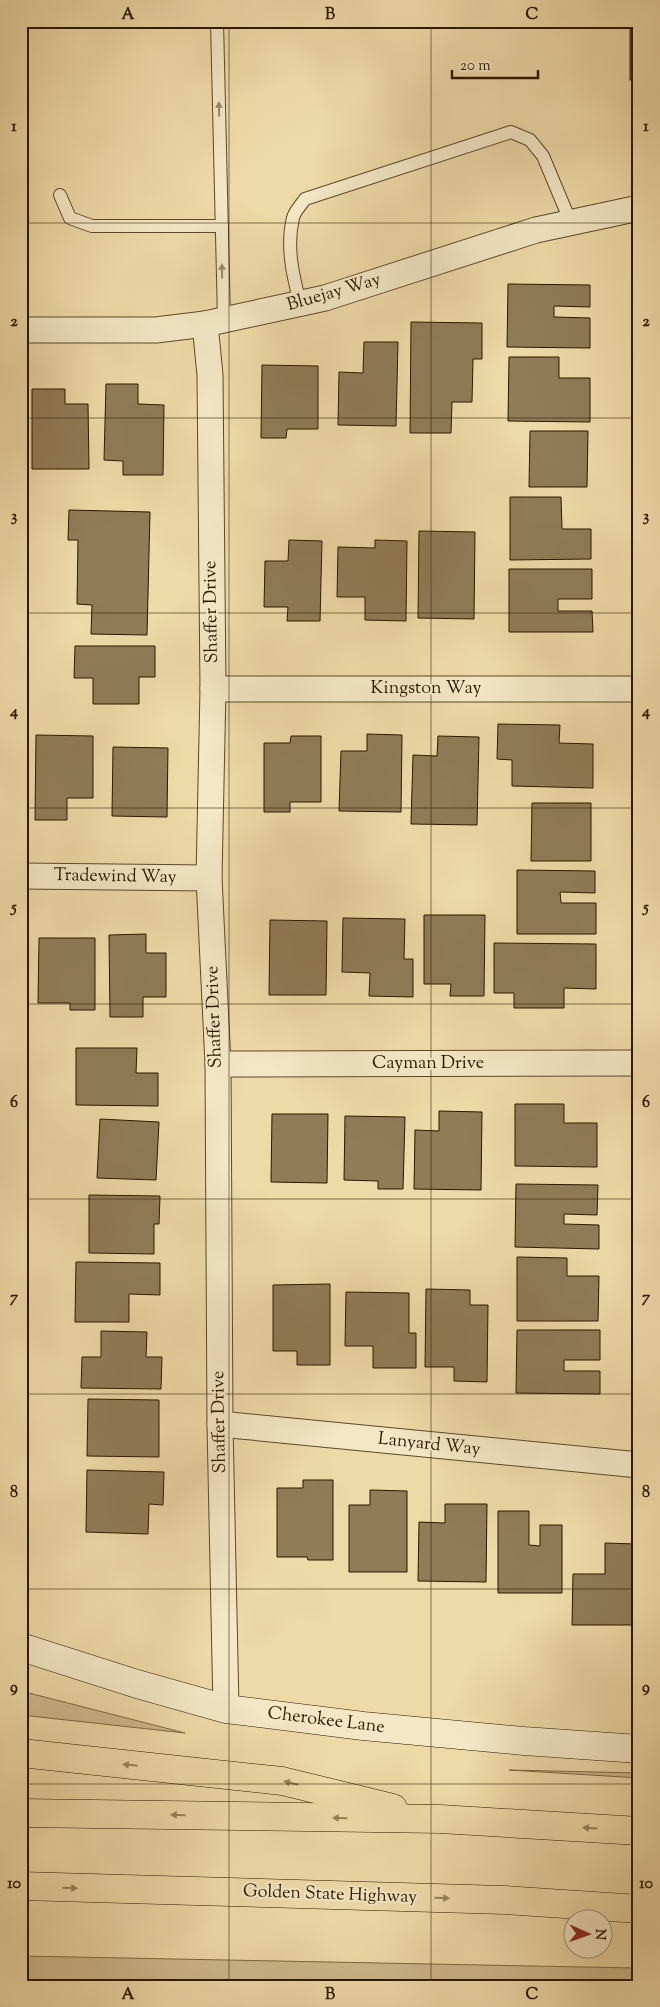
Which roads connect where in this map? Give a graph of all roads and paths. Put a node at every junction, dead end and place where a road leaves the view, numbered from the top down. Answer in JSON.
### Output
{"nodes":[{"id":1,"x":217,"y":21,"type":"edge"},
{"id":2,"x":60,"y":195,"type":"dead end"},
{"id":3,"x":639,"y":208,"type":"edge"},
{"id":4,"x":571,"y":223,"type":"junction"},
{"id":5,"x":222,"y":226,"type":"junction"},
{"id":6,"x":300,"y":303,"type":"junction"},
{"id":7,"x":214,"y":322,"type":"junction"},
{"id":8,"x":21,"y":330,"type":"edge"},
{"id":9,"x":213,"y":689,"type":"junction"},
{"id":10,"x":639,"y":689,"type":"edge"},
{"id":11,"x":21,"y":876,"type":"edge"},
{"id":12,"x":209,"y":878,"type":"junction"},
{"id":13,"x":639,"y":1063,"type":"edge"},
{"id":14,"x":218,"y":1064,"type":"junction"},
{"id":15,"x":220,"y":1424,"type":"junction"},
{"id":16,"x":639,"y":1465,"type":"edge"},
{"id":17,"x":21,"y":1648,"type":"edge"},
{"id":18,"x":226,"y":1709,"type":"junction"},
{"id":19,"x":639,"y":1749,"type":"edge"},
{"id":20,"x":21,"y":1753,"type":"edge"},
{"id":21,"x":21,"y":1813,"type":"edge"},
{"id":22,"x":440,"y":1820,"type":"junction"},
{"id":23,"x":639,"y":1831,"type":"edge"},
{"id":24,"x":21,"y":1886,"type":"edge"},
{"id":25,"x":639,"y":1909,"type":"edge"}],
"edges":[{"from":5,"to":1,"type":"lane","one_way":true},
{"from":2,"to":5,"type":"lane"},
{"from":3,"to":4,"type":"street","name":"Bluejay Way"},
{"from":4,"to":6,"type":"street","name":"Bluejay Way"},
{"from":4,"to":6,"type":"lane"},
{"from":7,"to":5,"type":"lane","one_way":true},
{"from":6,"to":7,"type":"street","name":"Bluejay Way"},
{"from":7,"to":8,"type":"street","name":"Bluejay Way"},
{"from":7,"to":9,"type":"street","name":"Shaffer Drive"},
{"from":9,"to":10,"type":"street","name":"Kingston Way"},
{"from":9,"to":12,"type":"street","name":"Shaffer Drive"},
{"from":11,"to":12,"type":"street","name":"Tradewind Way"},
{"from":12,"to":14,"type":"street","name":"Shaffer Drive"},
{"from":13,"to":14,"type":"street","name":"Cayman Drive"},
{"from":14,"to":15,"type":"street","name":"Shaffer Drive"},
{"from":15,"to":16,"type":"street","name":"Lanyard Way"},
{"from":15,"to":18,"type":"street","name":"Shaffer Drive"},
{"from":17,"to":18,"type":"main road","name":"Cherokee Lane"},
{"from":18,"to":19,"type":"main road","name":"Cherokee Lane"},
{"from":22,"to":20,"type":"highway","one_way":true},
{"from":22,"to":21,"type":"highway","one_way":true},
{"from":23,"to":22,"type":"highway","one_way":true},
{"from":24,"to":25,"type":"highway","name":"Golden State Highway","one_way":true}]}
